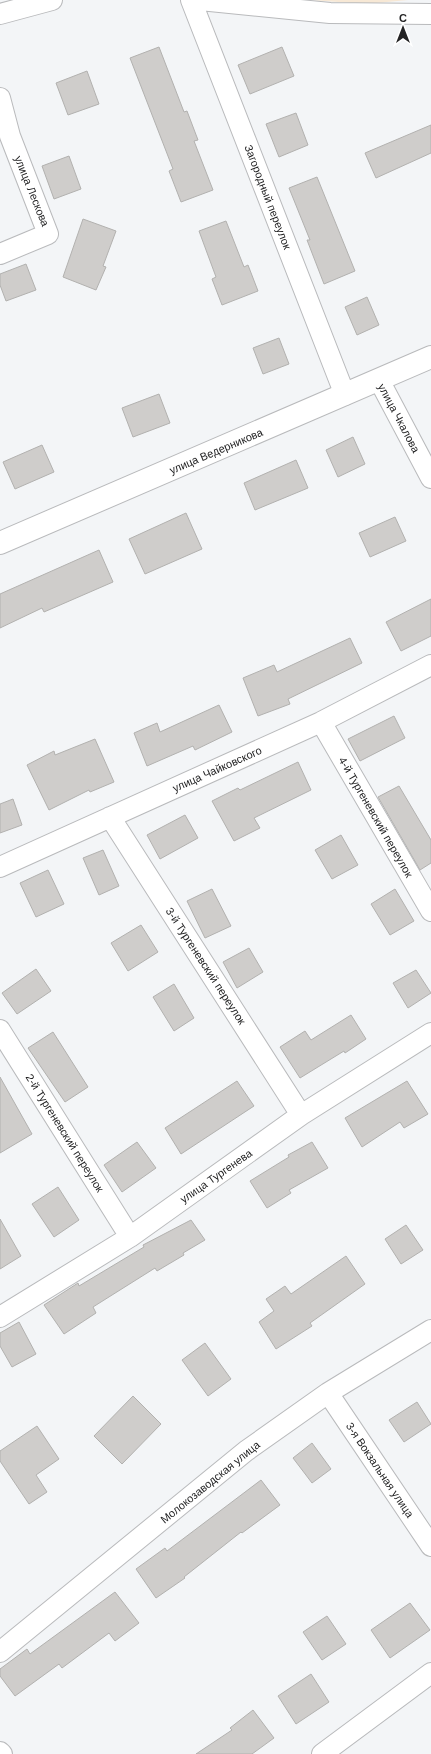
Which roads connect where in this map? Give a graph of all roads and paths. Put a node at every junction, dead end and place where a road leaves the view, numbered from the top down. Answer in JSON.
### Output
{"nodes":[{"id":1,"x":52,"y":0,"type":"edge"},
{"id":2,"x":191,"y":0,"type":"edge"},
{"id":3,"x":200,"y":0,"type":"edge"},
{"id":4,"x":0,"y":14,"type":"edge"},
{"id":5,"x":431,"y":14,"type":"edge"},
{"id":6,"x":0,"y":98,"type":"edge"},
{"id":7,"x":0,"y":254,"type":"edge"},
{"id":8,"x":431,"y":357,"type":"edge"},
{"id":9,"x":379,"y":380,"type":"junction"},
{"id":10,"x":345,"y":395,"type":"junction"},
{"id":11,"x":431,"y":478,"type":"edge"},
{"id":12,"x":0,"y":544,"type":"edge"},
{"id":13,"x":431,"y":665,"type":"edge"},
{"id":14,"x":321,"y":722,"type":"junction"},
{"id":15,"x":110,"y":817,"type":"junction"},
{"id":16,"x":0,"y":867,"type":"edge"},
{"id":17,"x":431,"y":911,"type":"edge"},
{"id":18,"x":0,"y":1030,"type":"edge"},
{"id":19,"x":431,"y":1033,"type":"edge"},
{"id":20,"x":301,"y":1115,"type":"junction"},
{"id":21,"x":130,"y":1237,"type":"junction"},
{"id":22,"x":0,"y":1317,"type":"edge"},
{"id":23,"x":431,"y":1330,"type":"edge"},
{"id":24,"x":328,"y":1393,"type":"junction"},
{"id":25,"x":431,"y":1546,"type":"edge"},
{"id":26,"x":0,"y":1652,"type":"edge"},
{"id":27,"x":431,"y":1673,"type":"edge"},
{"id":28,"x":0,"y":1752,"type":"edge"},
{"id":29,"x":2,"y":1754,"type":"edge"},
{"id":30,"x":322,"y":1754,"type":"edge"}],
"edges":[{"from":1,"to":4,"type":"street"},
{"from":2,"to":10,"type":"street","name":"Загородный переулок"},
{"from":3,"to":5,"type":"street"},
{"from":6,"to":7,"type":"street","name":"улица Лескова"},
{"from":8,"to":9,"type":"street","name":"улица Ведерникова"},
{"from":9,"to":10,"type":"street","name":"улица Ведерникова"},
{"from":9,"to":11,"type":"street","name":"улица Чкалова"},
{"from":10,"to":12,"type":"street","name":"улица Ведерникова"},
{"from":13,"to":14,"type":"street","name":"улица Чайковского"},
{"from":14,"to":15,"type":"street","name":"улица Чайковского"},
{"from":14,"to":17,"type":"street","name":"4-й Тургеневский переулок"},
{"from":15,"to":16,"type":"street","name":"улица Чайковского"},
{"from":15,"to":20,"type":"street","name":"3-й Тургеневский переулок"},
{"from":18,"to":21,"type":"street","name":"2-й Тургеневский переулок"},
{"from":19,"to":20,"type":"street","name":"улица Тургенева"},
{"from":20,"to":21,"type":"street","name":"улица Тургенева"},
{"from":21,"to":22,"type":"street","name":"улица Тургенева"},
{"from":23,"to":24,"type":"street","name":"Молокозаводская улица"},
{"from":24,"to":25,"type":"street","name":"3-я Вокзальная улица"},
{"from":24,"to":26,"type":"street","name":"Молокозаводская улица"},
{"from":27,"to":30,"type":"street"},
{"from":28,"to":29,"type":"street"}]}
